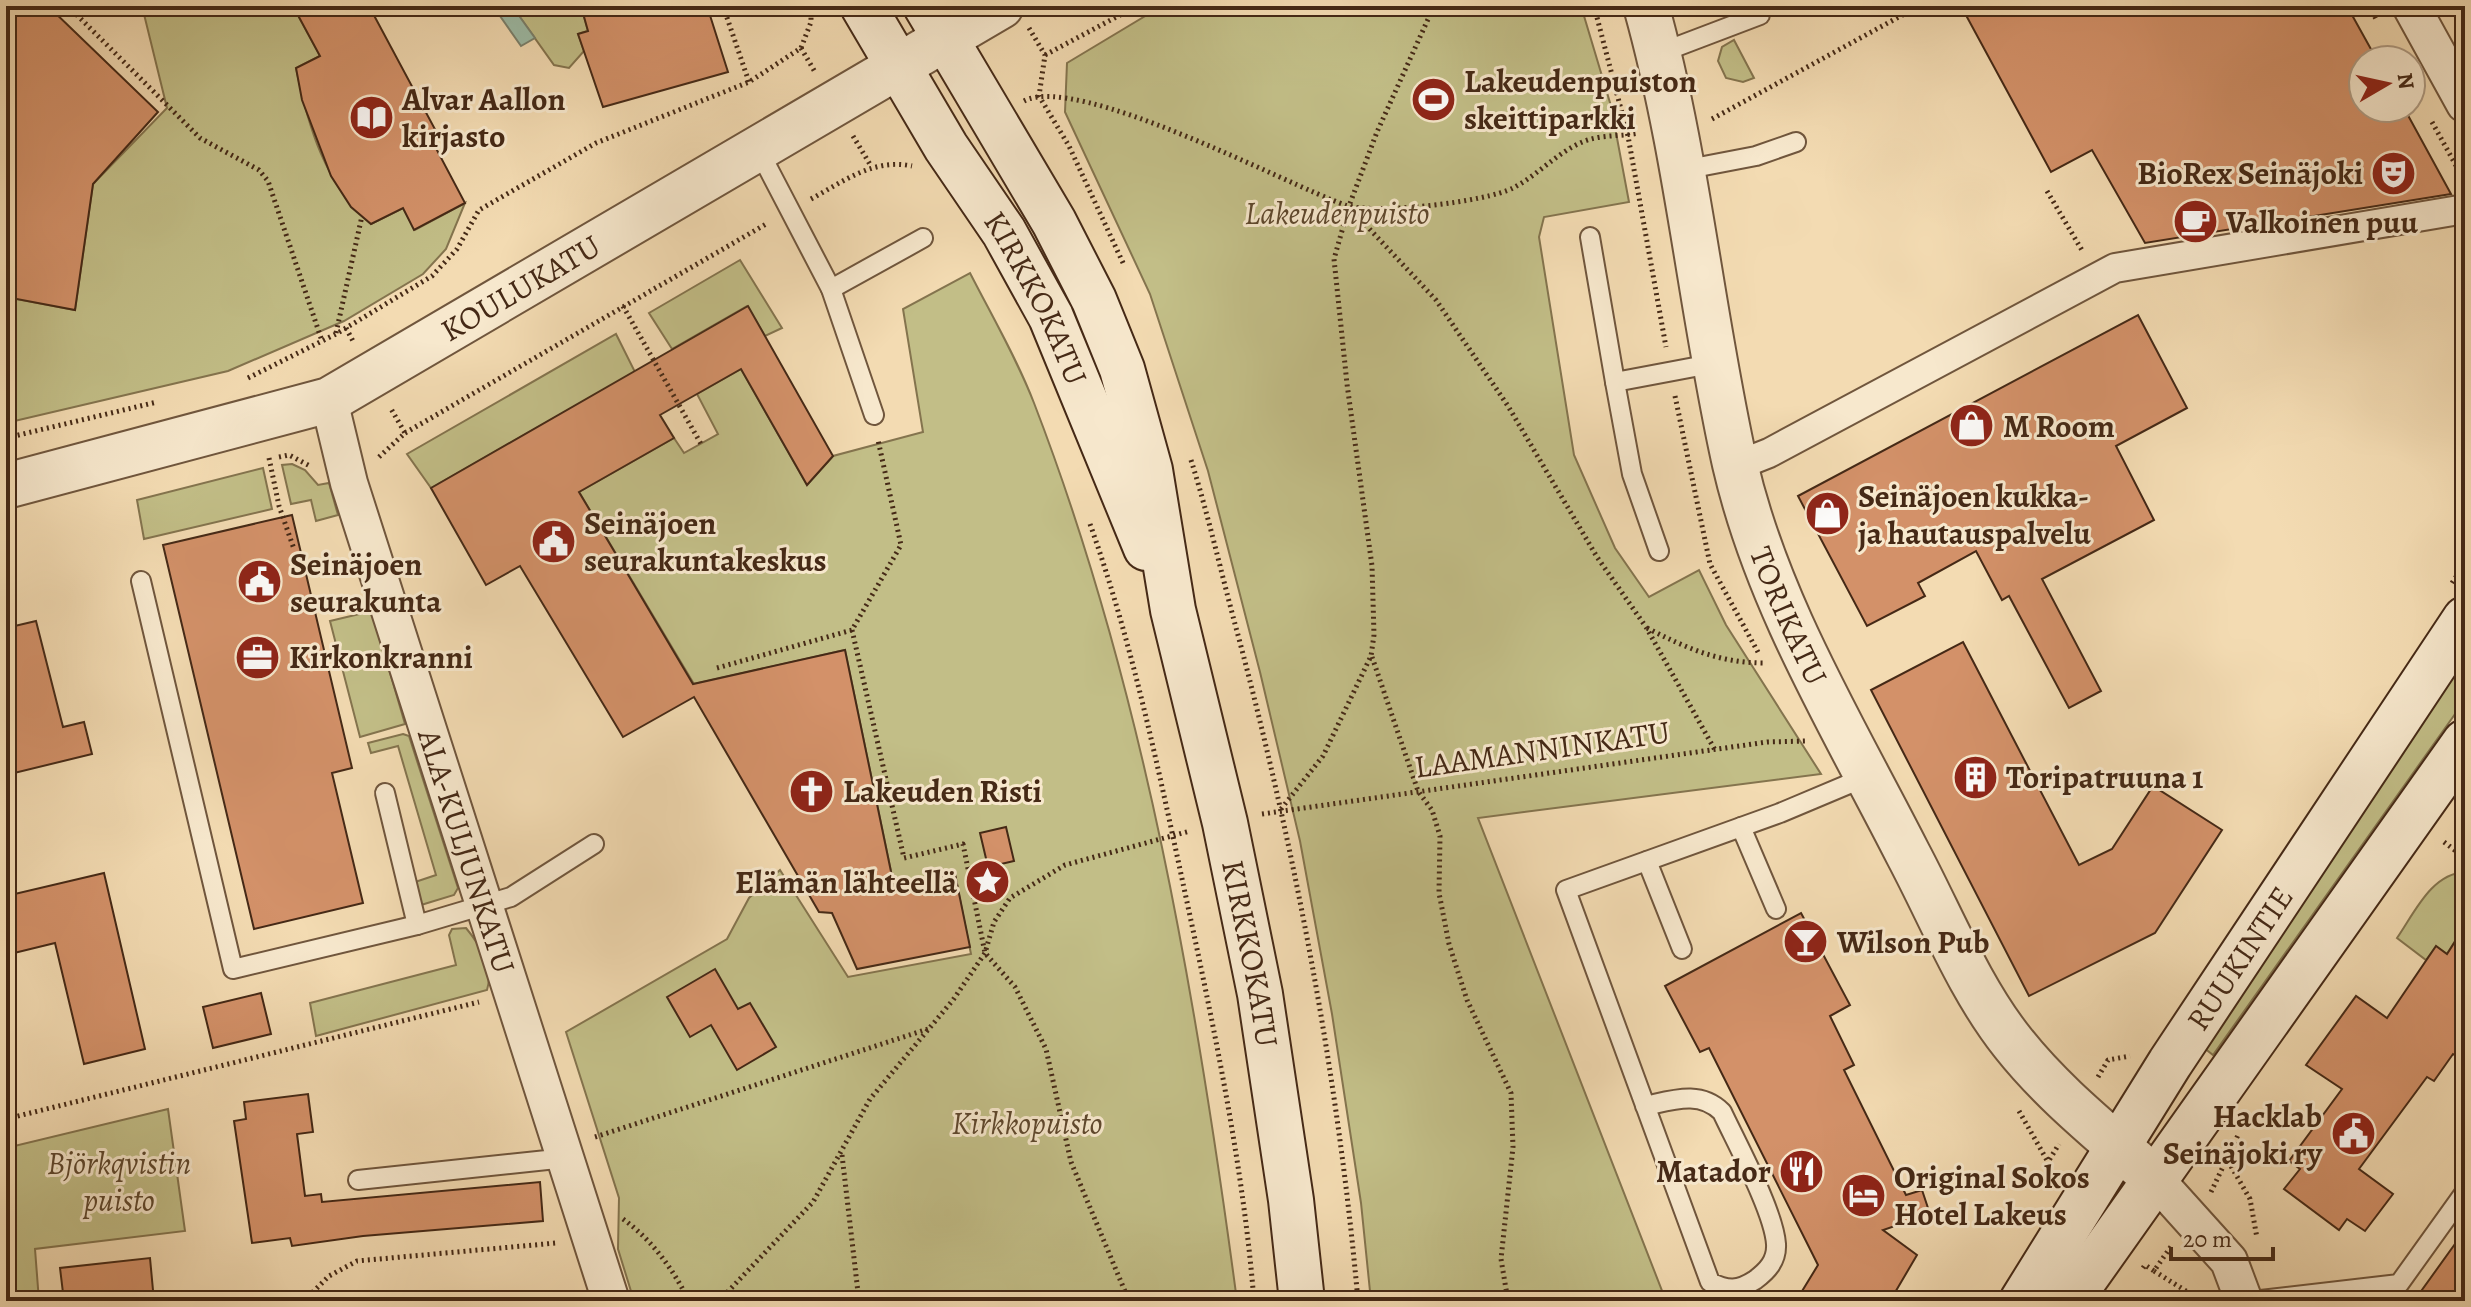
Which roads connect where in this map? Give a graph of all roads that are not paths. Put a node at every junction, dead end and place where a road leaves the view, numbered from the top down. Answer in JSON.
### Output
{"nodes":[{"id":1,"x":863,"y":6,"type":"edge"},
{"id":2,"x":1646,"y":6,"type":"edge"},
{"id":3,"x":2411,"y":6,"type":"edge"},
{"id":4,"x":1012,"y":12,"type":"edge"},
{"id":5,"x":1760,"y":15,"type":"dead end"},
{"id":6,"x":936,"y":22,"type":"edge"},
{"id":7,"x":1660,"y":53,"type":"junction"},
{"id":8,"x":897,"y":65,"type":"junction"},
{"id":9,"x":2465,"y":104,"type":"edge"},
{"id":10,"x":1796,"y":142,"type":"dead end"},
{"id":11,"x":757,"y":147,"type":"junction"},
{"id":12,"x":1683,"y":170,"type":"junction"},
{"id":13,"x":2465,"y":209,"type":"edge"},
{"id":14,"x":1590,"y":237,"type":"dead end"},
{"id":15,"x":923,"y":238,"type":"dead end"},
{"id":16,"x":831,"y":289,"type":"junction"},
{"id":17,"x":1716,"y":363,"type":"junction"},
{"id":18,"x":1615,"y":382,"type":"junction"},
{"id":19,"x":329,"y":400,"type":"junction"},
{"id":20,"x":874,"y":415,"type":"road end"},
{"id":21,"x":1736,"y":466,"type":"junction"},
{"id":22,"x":6,"y":486,"type":"edge"},
{"id":23,"x":1659,"y":551,"type":"dead end"},
{"id":24,"x":141,"y":581,"type":"dead end"},
{"id":25,"x":1173,"y":610,"type":"junction"},
{"id":26,"x":2465,"y":619,"type":"edge"},
{"id":27,"x":2465,"y":742,"type":"edge"},
{"id":28,"x":1868,"y":776,"type":"junction"},
{"id":29,"x":385,"y":793,"type":"dead end"},
{"id":30,"x":1741,"y":827,"type":"junction"},
{"id":31,"x":594,"y":844,"type":"dead end"},
{"id":32,"x":1647,"y":861,"type":"junction"},
{"id":33,"x":487,"y":905,"type":"junction"},
{"id":34,"x":1776,"y":909,"type":"dead end"},
{"id":35,"x":417,"y":925,"type":"junction"},
{"id":36,"x":1682,"y":949,"type":"dead end"},
{"id":37,"x":1645,"y":1106,"type":"junction"},
{"id":38,"x":2118,"y":1145,"type":"junction"},
{"id":39,"x":578,"y":1148,"type":"junction"},
{"id":40,"x":358,"y":1180,"type":"dead end"},
{"id":41,"x":2156,"y":1180,"type":"junction"},
{"id":42,"x":2465,"y":1192,"type":"edge"},
{"id":43,"x":609,"y":1301,"type":"edge"},
{"id":44,"x":1302,"y":1301,"type":"edge"},
{"id":45,"x":2022,"y":1301,"type":"edge"},
{"id":46,"x":2069,"y":1301,"type":"edge"},
{"id":47,"x":2244,"y":1301,"type":"edge"},
{"id":48,"x":2252,"y":1301,"type":"edge"}],
"edges":[{"from":1,"to":8,"type":"main road","name":"KIRKKOKATU"},
{"from":2,"to":7,"type":"main road","name":"TORIKATU"},
{"from":3,"to":9,"type":"street"},
{"from":4,"to":6,"type":"main road","name":"KOULUKATU"},
{"from":5,"to":7,"type":"lane"},
{"from":6,"to":8,"type":"main road","name":"KOULUKATU"},
{"from":6,"to":25,"type":"main road","name":"KIRKKOKATU"},
{"from":7,"to":12,"type":"main road","name":"TORIKATU"},
{"from":8,"to":11,"type":"main road","name":"KOULUKATU"},
{"from":8,"to":25,"type":"main road","name":"KIRKKOKATU"},
{"from":10,"to":12,"type":"lane"},
{"from":11,"to":16,"type":"lane"},
{"from":11,"to":19,"type":"main road","name":"KOULUKATU"},
{"from":12,"to":17,"type":"main road","name":"TORIKATU"},
{"from":13,"to":21,"type":"street"},
{"from":14,"to":18,"type":"lane"},
{"from":15,"to":16,"type":"lane"},
{"from":16,"to":20,"type":"lane"},
{"from":17,"to":18,"type":"lane"},
{"from":17,"to":21,"type":"main road","name":"TORIKATU"},
{"from":18,"to":23,"type":"lane"},
{"from":19,"to":22,"type":"main road","name":"KOULUKATU"},
{"from":19,"to":33,"type":"street","name":"ALA-KULJUNKATU"},
{"from":21,"to":28,"type":"main road","name":"TORIKATU"},
{"from":24,"to":35,"type":"lane"},
{"from":25,"to":44,"type":"main road","name":"KIRKKOKATU"},
{"from":26,"to":38,"type":"main road","name":"RUUKINTIE"},
{"from":27,"to":41,"type":"main road","name":"RUUKINTIE"},
{"from":28,"to":30,"type":"lane"},
{"from":28,"to":38,"type":"main road","name":"TORIKATU"},
{"from":29,"to":35,"type":"lane"},
{"from":30,"to":32,"type":"lane"},
{"from":30,"to":34,"type":"lane"},
{"from":31,"to":33,"type":"lane"},
{"from":32,"to":36,"type":"lane"},
{"from":32,"to":37,"type":"lane"},
{"from":33,"to":35,"type":"lane"},
{"from":33,"to":39,"type":"street","name":"ALA-KULJUNKATU"},
{"from":37,"to":37,"type":"lane"},
{"from":38,"to":41,"type":"main road","name":"TORIKATU"},
{"from":38,"to":45,"type":"main road","name":"RUUKINTIE"},
{"from":39,"to":40,"type":"lane"},
{"from":39,"to":43,"type":"street","name":"ALA-KULJUNKATU"},
{"from":41,"to":46,"type":"main road","name":"RUUKINTIE"},
{"from":41,"to":47,"type":"street"},
{"from":42,"to":48,"type":"lane"}]}
